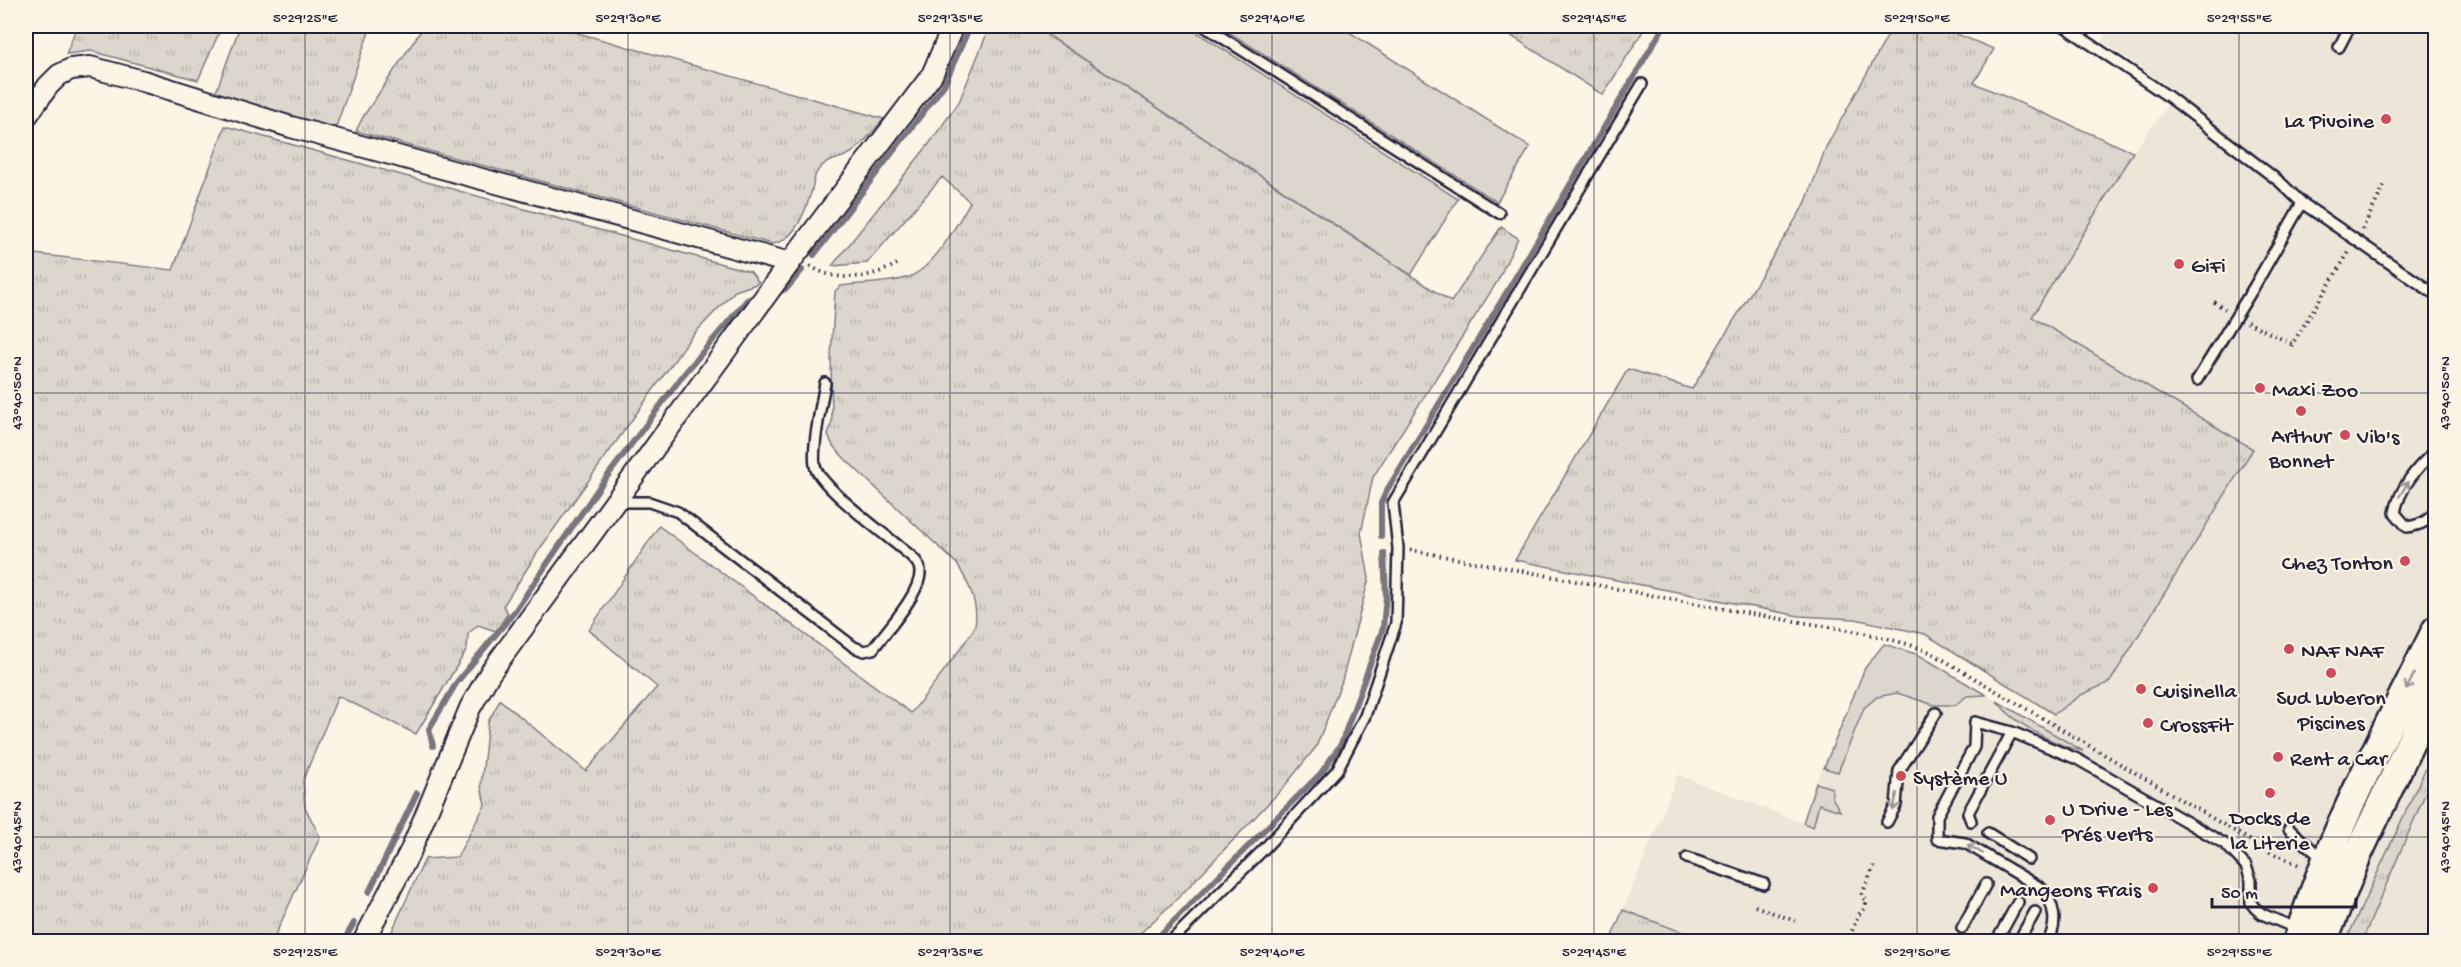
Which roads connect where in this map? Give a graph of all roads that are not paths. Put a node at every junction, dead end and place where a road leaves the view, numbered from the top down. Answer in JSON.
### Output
{"nodes":[{"id":1,"x":1204,"y":26,"type":"edge"},
{"id":2,"x":2064,"y":26,"type":"edge"},
{"id":3,"x":2350,"y":26,"type":"edge"},
{"id":4,"x":949,"y":29,"type":"edge"},
{"id":5,"x":2339,"y":47,"type":"dead end"},
{"id":6,"x":1641,"y":84,"type":"dead end"},
{"id":7,"x":26,"y":117,"type":"edge"},
{"id":8,"x":2302,"y":203,"type":"junction"},
{"id":9,"x":1499,"y":213,"type":"dead end"},
{"id":10,"x":792,"y":260,"type":"junction"},
{"id":11,"x":2436,"y":295,"type":"edge"},
{"id":12,"x":2196,"y":380,"type":"dead end"},
{"id":13,"x":825,"y":383,"type":"dead end"},
{"id":14,"x":2436,"y":451,"type":"edge"},
{"id":15,"x":614,"y":502,"type":"junction"},
{"id":16,"x":2436,"y":510,"type":"edge"},
{"id":17,"x":2436,"y":630,"type":"edge"},
{"id":18,"x":2436,"y":688,"type":"edge"},
{"id":19,"x":1936,"y":713,"type":"dead end"},
{"id":20,"x":2427,"y":716,"type":"edge"},
{"id":21,"x":2012,"y":732,"type":"junction"},
{"id":22,"x":1971,"y":821,"type":"dead end"},
{"id":23,"x":1887,"y":822,"type":"dead end"},
{"id":24,"x":2289,"y":829,"type":"dead end"},
{"id":25,"x":1988,"y":833,"type":"dead end"},
{"id":26,"x":2375,"y":842,"type":"dead end"},
{"id":27,"x":1688,"y":858,"type":"dead end"},
{"id":28,"x":2030,"y":859,"type":"dead end"},
{"id":29,"x":2323,"y":869,"type":"junction"},
{"id":30,"x":1764,"y":884,"type":"dead end"},
{"id":31,"x":1986,"y":884,"type":"dead end"},
{"id":32,"x":2018,"y":902,"type":"dead end"},
{"id":33,"x":2337,"y":905,"type":"junction"},
{"id":34,"x":2035,"y":912,"type":"dead end"},
{"id":35,"x":1962,"y":928,"type":"dead end"},
{"id":36,"x":2307,"y":938,"type":"edge"},
{"id":37,"x":363,"y":942,"type":"edge"},
{"id":38,"x":1170,"y":942,"type":"edge"},
{"id":39,"x":1996,"y":942,"type":"edge"},
{"id":40,"x":2018,"y":942,"type":"edge"},
{"id":41,"x":2047,"y":942,"type":"edge"}],
"edges":[{"from":1,"to":9,"type":"lane"},
{"from":2,"to":8,"type":"lane"},
{"from":3,"to":5,"type":"lane"},
{"from":4,"to":10,"type":"street"},
{"from":6,"to":38,"type":"lane"},
{"from":7,"to":10,"type":"street"},
{"from":8,"to":11,"type":"lane"},
{"from":8,"to":12,"type":"lane"},
{"from":10,"to":15,"type":"street"},
{"from":13,"to":15,"type":"lane"},
{"from":16,"to":14,"type":"lane","one_way":true},
{"from":15,"to":37,"type":"street"},
{"from":17,"to":29,"type":"main road","one_way":true},
{"from":18,"to":20,"type":"main road"},
{"from":19,"to":23,"type":"lane","one_way":true},
{"from":20,"to":33,"type":"main road"},
{"from":21,"to":22,"type":"lane"},
{"from":21,"to":36,"type":"lane"},
{"from":41,"to":21,"type":"lane","one_way":true},
{"from":24,"to":29,"type":"lane"},
{"from":25,"to":28,"type":"lane"},
{"from":26,"to":33,"type":"lane"},
{"from":27,"to":30,"type":"lane"},
{"from":29,"to":36,"type":"main road"},
{"from":31,"to":35,"type":"lane"},
{"from":32,"to":39,"type":"lane"},
{"from":33,"to":36,"type":"main road"},
{"from":34,"to":40,"type":"lane"}]}
